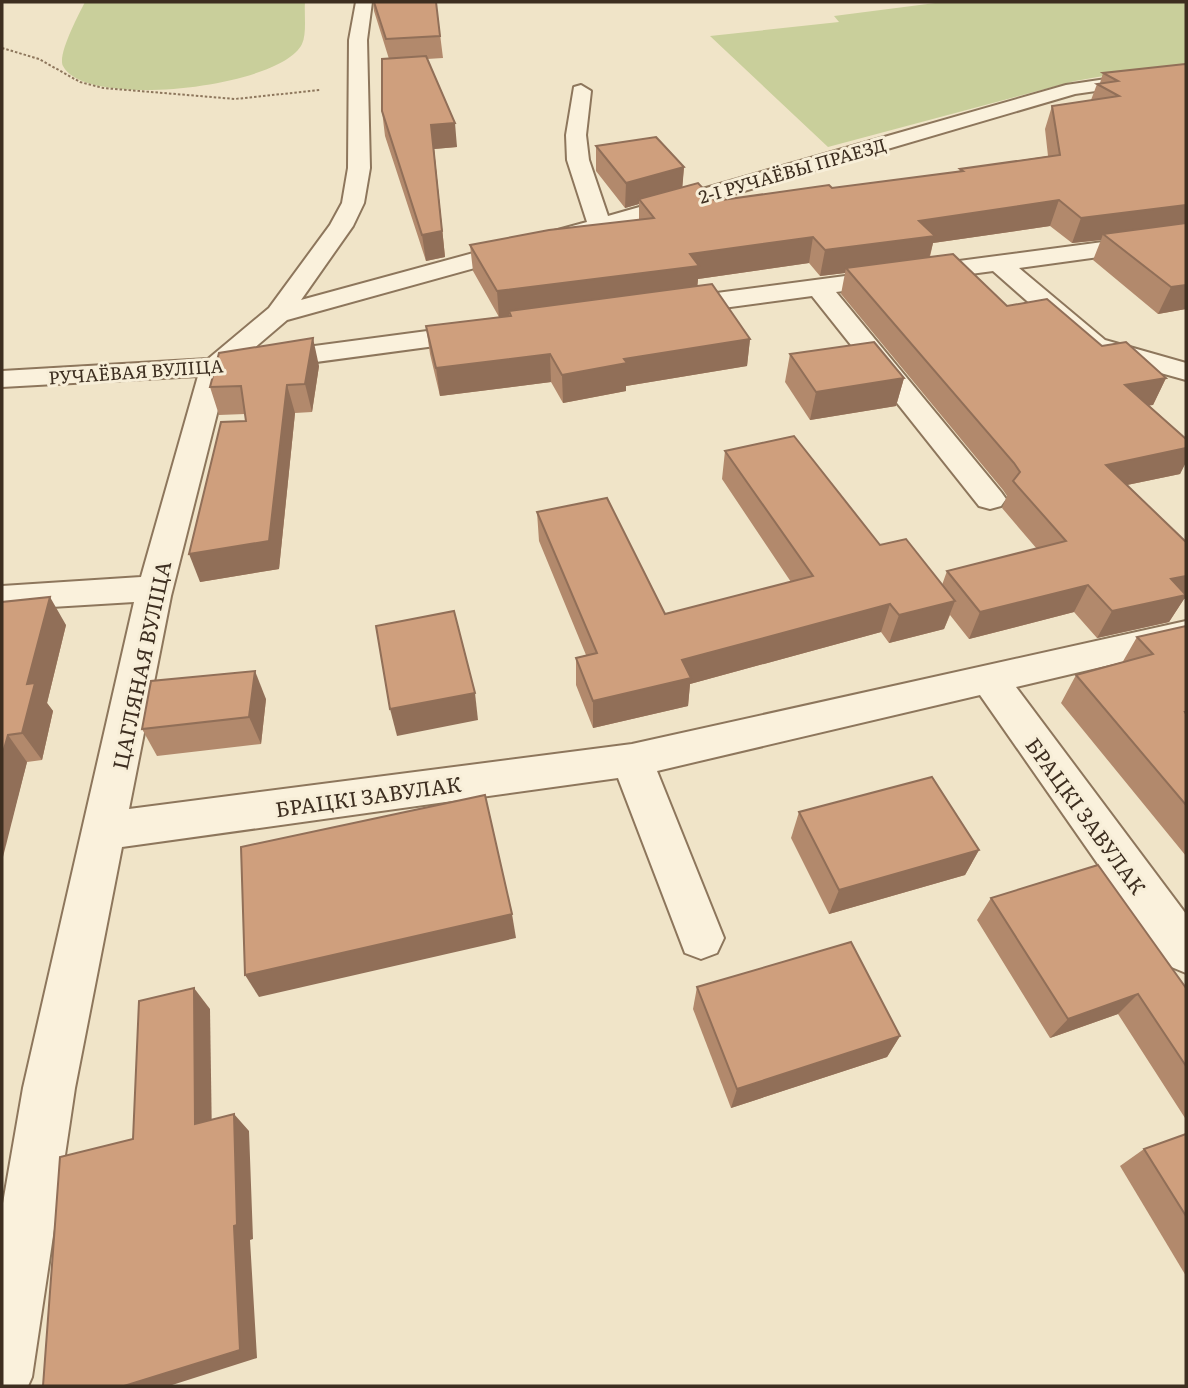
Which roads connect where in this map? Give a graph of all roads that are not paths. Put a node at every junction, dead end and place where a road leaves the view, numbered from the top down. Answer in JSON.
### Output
{"nodes":[{"id":1,"x":364,"y":2,"type":"edge"},
{"id":2,"x":1186,"y":73,"type":"edge"},
{"id":3,"x":581,"y":92,"type":"dead end"},
{"id":4,"x":600,"y":226,"type":"junction"},
{"id":5,"x":1186,"y":238,"type":"edge"},
{"id":6,"x":998,"y":263,"type":"junction"},
{"id":7,"x":818,"y":287,"type":"junction"},
{"id":8,"x":640,"y":311,"type":"edge"},
{"id":9,"x":278,"y":314,"type":"junction"},
{"id":10,"x":503,"y":329,"type":"edge"},
{"id":11,"x":215,"y":367,"type":"junction"},
{"id":12,"x":1186,"y":372,"type":"edge"},
{"id":13,"x":2,"y":379,"type":"edge"},
{"id":14,"x":990,"y":499,"type":"dead end"},
{"id":15,"x":155,"y":588,"type":"junction"},
{"id":16,"x":2,"y":598,"type":"edge"},
{"id":17,"x":1186,"y":634,"type":"edge"},
{"id":18,"x":988,"y":678,"type":"junction"},
{"id":19,"x":632,"y":760,"type":"junction"},
{"id":20,"x":104,"y":831,"type":"junction"},
{"id":21,"x":701,"y":938,"type":"dead end"},
{"id":22,"x":1186,"y":951,"type":"edge"},
{"id":23,"x":2,"y":1377,"type":"edge"}],
"edges":[{"from":1,"to":9,"type":"street"},
{"from":2,"to":4,"type":"street","name":"2-І РУЧАЁВЫ ПРАЕЗД"},
{"from":3,"to":4,"type":"street"},
{"from":4,"to":9,"type":"street","name":"2-І РУЧАЁВЫ ПРАЕЗД"},
{"from":5,"to":6,"type":"street"},
{"from":6,"to":7,"type":"street"},
{"from":6,"to":12,"type":"street"},
{"from":7,"to":8,"type":"street"},
{"from":7,"to":14,"type":"street"},
{"from":9,"to":11,"type":"street"},
{"from":10,"to":11,"type":"street","name":"РУЧАЁВАЯ ВУЛІЦА"},
{"from":11,"to":13,"type":"street","name":"РУЧАЁВАЯ ВУЛІЦА"},
{"from":11,"to":15,"type":"street","name":"ЦАГЛЯНАЯ ВУЛІЦА"},
{"from":15,"to":16,"type":"street"},
{"from":15,"to":20,"type":"street","name":"ЦАГЛЯНАЯ ВУЛІЦА"},
{"from":17,"to":18,"type":"street","name":"БРАЦКІ ЗАВУЛАК"},
{"from":18,"to":19,"type":"street","name":"БРАЦКІ ЗАВУЛАК"},
{"from":18,"to":22,"type":"street","name":"БРАЦКІ ЗАВУЛАК"},
{"from":19,"to":20,"type":"street","name":"БРАЦКІ ЗАВУЛАК"},
{"from":19,"to":21,"type":"street"},
{"from":20,"to":23,"type":"street","name":"ЦАГЛЯНАЯ ВУЛІЦА"}]}
